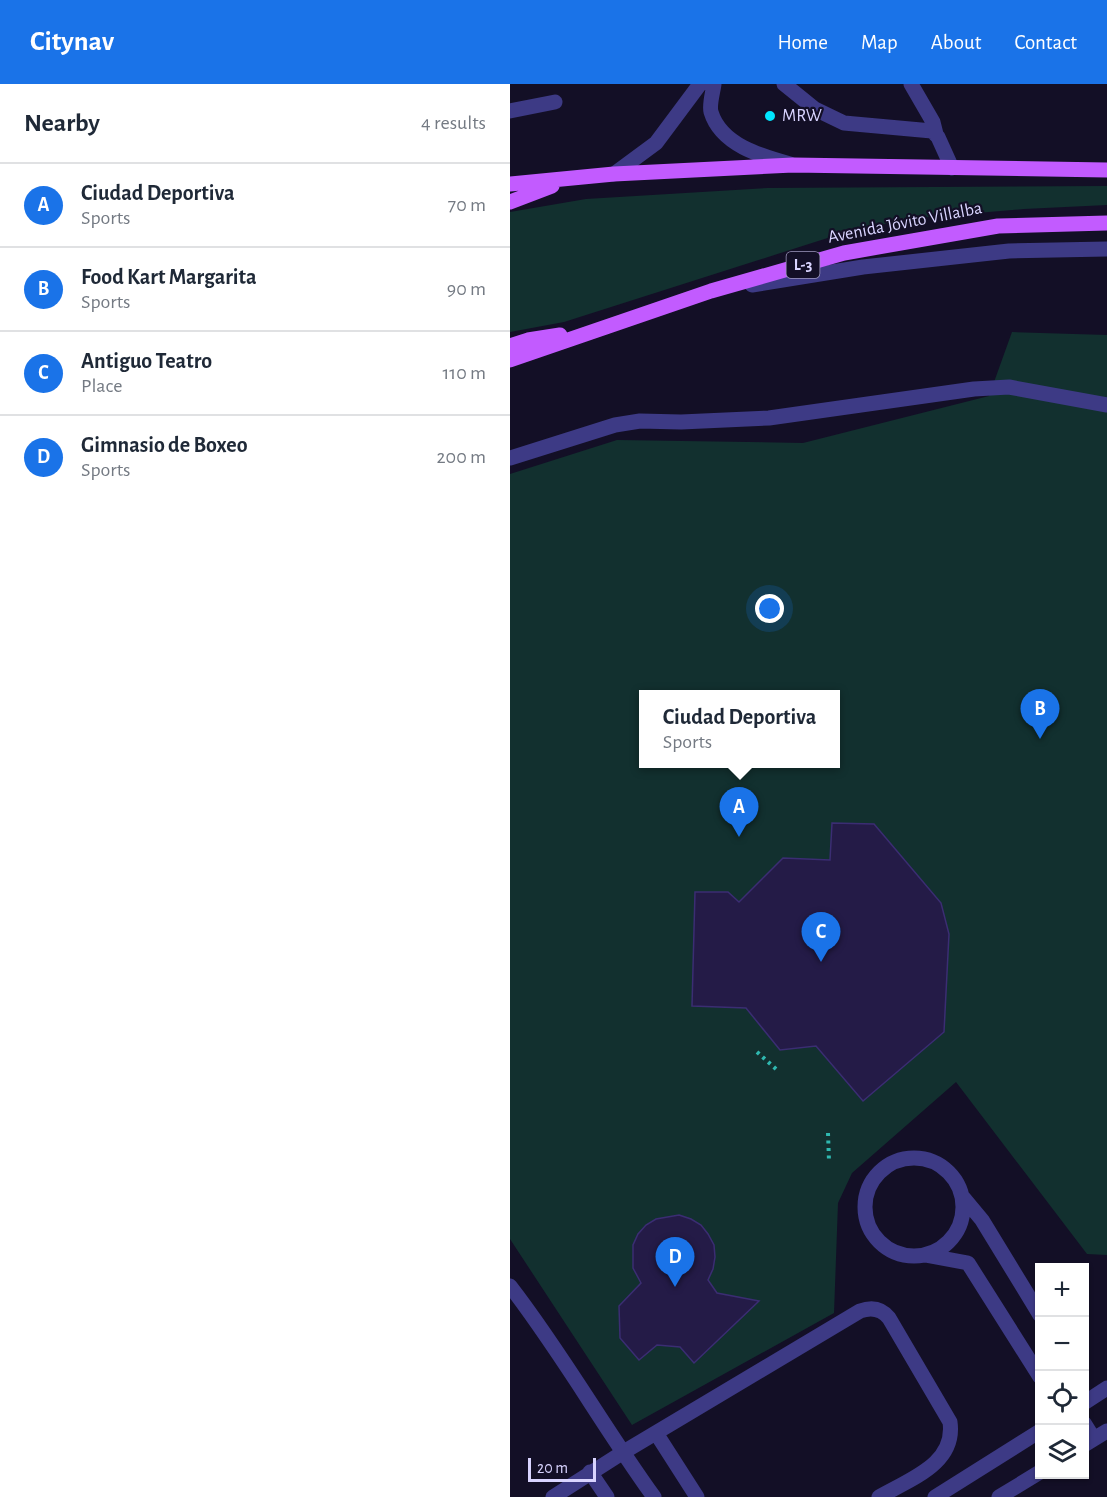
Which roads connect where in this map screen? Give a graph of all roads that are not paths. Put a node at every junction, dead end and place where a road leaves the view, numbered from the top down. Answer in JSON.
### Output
{"nodes":[{"id":1,"x":700,"y":84,"type":"edge"},
{"id":2,"x":714,"y":84,"type":"edge"},
{"id":3,"x":784,"y":84,"type":"edge"},
{"id":4,"x":911,"y":84,"type":"edge"},
{"id":5,"x":555,"y":102,"type":"dead end"},
{"id":6,"x":510,"y":111,"type":"edge"},
{"id":7,"x":936,"y":134,"type":"junction"},
{"id":8,"x":793,"y":165,"type":"junction"},
{"id":9,"x":952,"y":168,"type":"junction"},
{"id":10,"x":1107,"y":170,"type":"edge"},
{"id":11,"x":614,"y":174,"type":"junction"},
{"id":12,"x":568,"y":180,"type":"junction"},
{"id":13,"x":512,"y":184,"type":"edge"},
{"id":14,"x":510,"y":202,"type":"edge"},
{"id":15,"x":1107,"y":223,"type":"edge"},
{"id":16,"x":1107,"y":249,"type":"edge"},
{"id":17,"x":711,"y":291,"type":"junction"},
{"id":18,"x":591,"y":331,"type":"junction"},
{"id":19,"x":510,"y":346,"type":"edge"},
{"id":20,"x":510,"y":360,"type":"edge"},
{"id":21,"x":1107,"y":405,"type":"edge"},
{"id":22,"x":510,"y":458,"type":"edge"},
{"id":23,"x":962,"y":1196,"type":"junction"},
{"id":24,"x":925,"y":1255,"type":"junction"},
{"id":25,"x":510,"y":1286,"type":"edge"},
{"id":26,"x":1035,"y":1307,"type":"edge"},
{"id":27,"x":1036,"y":1371,"type":"edge"},
{"id":28,"x":1107,"y":1388,"type":"edge"},
{"id":29,"x":1089,"y":1400,"type":"edge"},
{"id":30,"x":1107,"y":1431,"type":"edge"},
{"id":31,"x":656,"y":1433,"type":"junction"},
{"id":32,"x":1035,"y":1434,"type":"edge"},
{"id":33,"x":1089,"y":1442,"type":"edge"},
{"id":34,"x":622,"y":1453,"type":"junction"},
{"id":35,"x":590,"y":1472,"type":"junction"},
{"id":36,"x":1035,"y":1475,"type":"edge"},
{"id":37,"x":553,"y":1497,"type":"edge"},
{"id":38,"x":607,"y":1497,"type":"edge"},
{"id":39,"x":654,"y":1497,"type":"edge"},
{"id":40,"x":697,"y":1497,"type":"edge"},
{"id":41,"x":879,"y":1497,"type":"edge"},
{"id":42,"x":935,"y":1497,"type":"edge"},
{"id":43,"x":999,"y":1497,"type":"edge"}],
"edges":[{"from":1,"to":11,"type":"street"},
{"from":2,"to":8,"type":"street"},
{"from":3,"to":7,"type":"street"},
{"from":4,"to":7,"type":"street"},
{"from":5,"to":6,"type":"street"},
{"from":7,"to":9,"type":"street"},
{"from":8,"to":9,"type":"main road"},
{"from":8,"to":11,"type":"main road"},
{"from":9,"to":10,"type":"main road"},
{"from":11,"to":12,"type":"main road"},
{"from":12,"to":13,"type":"main road"},
{"from":12,"to":14,"type":"main road"},
{"from":15,"to":17,"type":"main road","name":"Avenida Jóvito Villalba","number":"L-3"},
{"from":16,"to":17,"type":"street"},
{"from":17,"to":18,"type":"main road","name":"Avenida Jóvito Villalba","number":"L-3"},
{"from":18,"to":19,"type":"main road"},
{"from":18,"to":20,"type":"main road","name":"Avenida Jóvito Villalba","number":"L-3"},
{"from":21,"to":22,"type":"street"},
{"from":23,"to":24,"type":"street"},
{"from":23,"to":24,"type":"street"},
{"from":23,"to":26,"type":"street"},
{"from":24,"to":27,"type":"street"},
{"from":25,"to":34,"type":"street"},
{"from":28,"to":29,"type":"street"},
{"from":30,"to":33,"type":"street"},
{"from":31,"to":34,"type":"street"},
{"from":31,"to":40,"type":"street"},
{"from":31,"to":41,"type":"street"},
{"from":32,"to":42,"type":"street"},
{"from":34,"to":35,"type":"street"},
{"from":34,"to":39,"type":"street"},
{"from":35,"to":37,"type":"street"},
{"from":35,"to":38,"type":"street"},
{"from":36,"to":43,"type":"street"}]}
